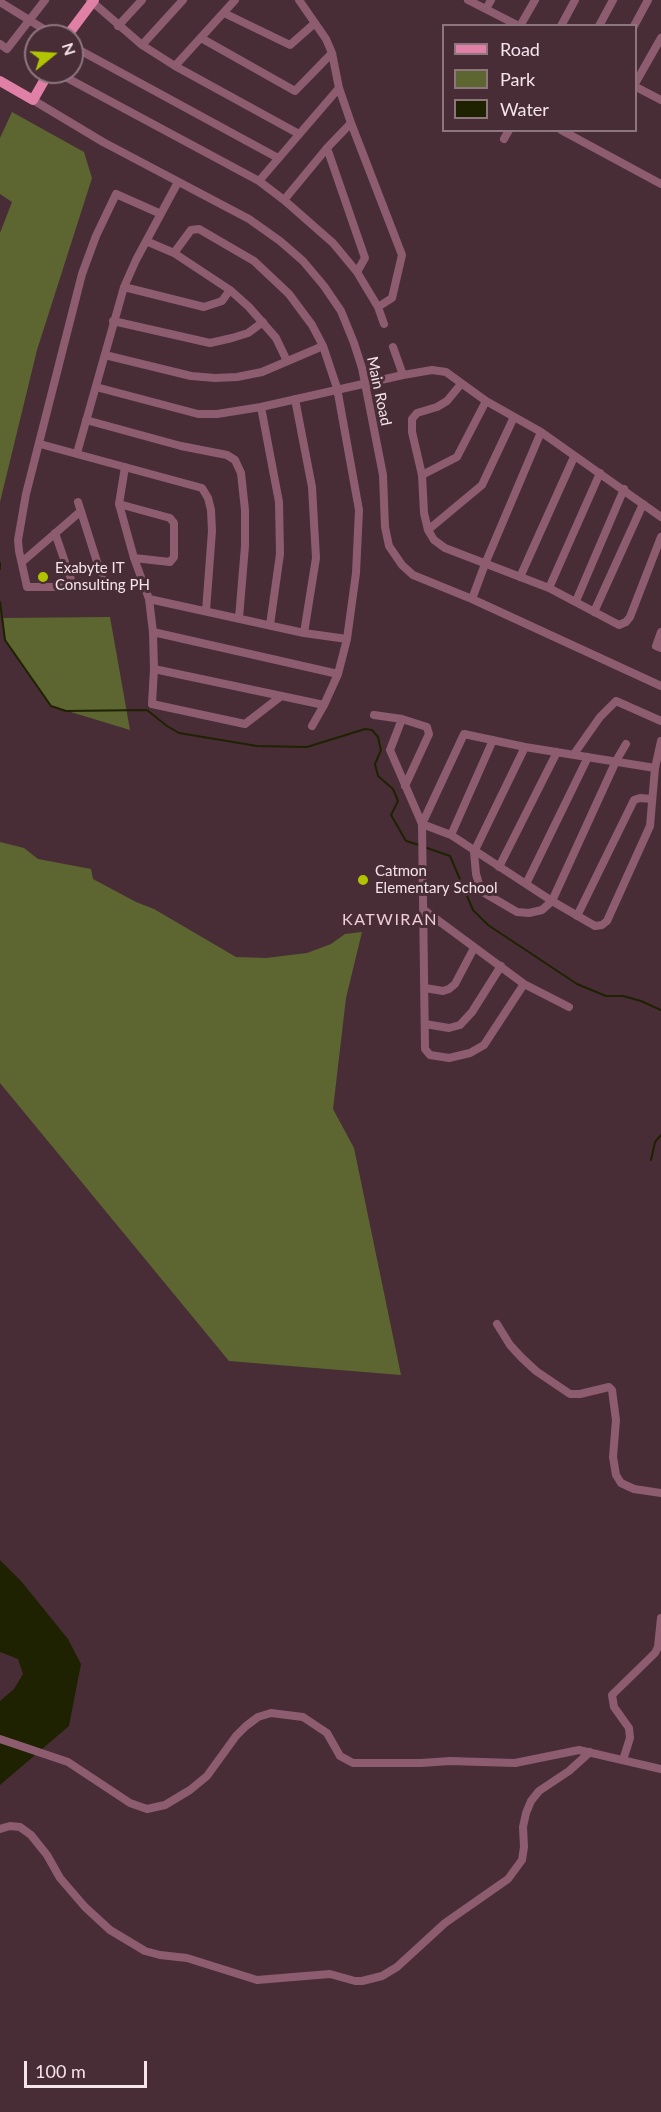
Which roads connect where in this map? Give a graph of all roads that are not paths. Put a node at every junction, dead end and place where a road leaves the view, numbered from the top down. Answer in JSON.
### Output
{"nodes":[{"id":1,"x":45,"y":0,"type":"edge"},
{"id":2,"x":142,"y":0,"type":"edge"},
{"id":3,"x":183,"y":0,"type":"edge"},
{"id":4,"x":236,"y":0,"type":"edge"},
{"id":5,"x":299,"y":0,"type":"edge"},
{"id":6,"x":468,"y":0,"type":"edge"},
{"id":7,"x":490,"y":0,"type":"edge"},
{"id":8,"x":535,"y":0,"type":"edge"},
{"id":9,"x":575,"y":0,"type":"edge"},
{"id":10,"x":613,"y":0,"type":"edge"},
{"id":11,"x":648,"y":0,"type":"edge"},
{"id":12,"x":92,"y":1,"type":"edge"},
{"id":13,"x":0,"y":2,"type":"edge"},
{"id":14,"x":486,"y":9,"type":"junction"},
{"id":15,"x":224,"y":13,"type":"junction"},
{"id":16,"x":29,"y":19,"type":"junction"},
{"id":17,"x":315,"y":23,"type":"junction"},
{"id":18,"x":37,"y":24,"type":"edge"},
{"id":19,"x":76,"y":24,"type":"edge"},
{"id":20,"x":516,"y":24,"type":"edge"},
{"id":21,"x":521,"y":24,"type":"edge"},
{"id":22,"x":562,"y":24,"type":"edge"},
{"id":23,"x":600,"y":24,"type":"edge"},
{"id":24,"x":635,"y":24,"type":"edge"},
{"id":25,"x":118,"y":26,"type":"junction"},
{"id":26,"x":201,"y":38,"type":"junction"},
{"id":27,"x":661,"y":38,"type":"edge"},
{"id":28,"x":0,"y":44,"type":"edge"},
{"id":29,"x":142,"y":45,"type":"junction"},
{"id":30,"x":84,"y":53,"type":"edge"},
{"id":31,"x":332,"y":53,"type":"junction"},
{"id":32,"x":175,"y":66,"type":"junction"},
{"id":33,"x":637,"y":80,"type":"edge"},
{"id":34,"x":0,"y":81,"type":"edge"},
{"id":35,"x":36,"y":84,"type":"edge"},
{"id":36,"x":40,"y":84,"type":"edge"},
{"id":37,"x":78,"y":84,"type":"edge"},
{"id":38,"x":339,"y":87,"type":"junction"},
{"id":39,"x":637,"y":87,"type":"edge"},
{"id":40,"x":30,"y":98,"type":"junction"},
{"id":41,"x":661,"y":99,"type":"edge"},
{"id":42,"x":351,"y":123,"type":"junction"},
{"id":43,"x":508,"y":132,"type":"edge"},
{"id":44,"x":565,"y":132,"type":"edge"},
{"id":45,"x":299,"y":134,"type":"junction"},
{"id":46,"x":504,"y":139,"type":"dead end"},
{"id":47,"x":327,"y":148,"type":"junction"},
{"id":48,"x":278,"y":158,"type":"junction"},
{"id":49,"x":259,"y":181,"type":"junction"},
{"id":50,"x":178,"y":182,"type":"junction"},
{"id":51,"x":661,"y":184,"type":"edge"},
{"id":52,"x":284,"y":200,"type":"junction"},
{"id":53,"x":161,"y":214,"type":"junction"},
{"id":54,"x":146,"y":241,"type":"junction"},
{"id":55,"x":174,"y":253,"type":"junction"},
{"id":56,"x":357,"y":272,"type":"junction"},
{"id":57,"x":124,"y":287,"type":"junction"},
{"id":58,"x":230,"y":290,"type":"junction"},
{"id":59,"x":378,"y":307,"type":"junction"},
{"id":60,"x":113,"y":321,"type":"junction"},
{"id":61,"x":263,"y":322,"type":"junction"},
{"id":62,"x":384,"y":324,"type":"dead end"},
{"id":63,"x":323,"y":346,"type":"junction"},
{"id":64,"x":393,"y":347,"type":"dead end"},
{"id":65,"x":105,"y":356,"type":"junction"},
{"id":66,"x":287,"y":361,"type":"junction"},
{"id":67,"x":403,"y":375,"type":"junction"},
{"id":68,"x":365,"y":383,"type":"junction"},
{"id":69,"x":462,"y":384,"type":"junction"},
{"id":70,"x":96,"y":387,"type":"junction"},
{"id":71,"x":337,"y":388,"type":"junction"},
{"id":72,"x":295,"y":399,"type":"junction"},
{"id":73,"x":486,"y":401,"type":"junction"},
{"id":74,"x":261,"y":407,"type":"junction"},
{"id":75,"x":514,"y":417,"type":"junction"},
{"id":76,"x":86,"y":420,"type":"junction"},
{"id":77,"x":541,"y":432,"type":"junction"},
{"id":78,"x":40,"y":444,"type":"junction"},
{"id":79,"x":77,"y":453,"type":"junction"},
{"id":80,"x":574,"y":458,"type":"junction"},
{"id":81,"x":125,"y":467,"type":"junction"},
{"id":82,"x":600,"y":473,"type":"junction"},
{"id":83,"x":422,"y":475,"type":"junction"},
{"id":84,"x":624,"y":489,"type":"junction"},
{"id":85,"x":78,"y":502,"type":"dead end"},
{"id":86,"x":119,"y":504,"type":"junction"},
{"id":87,"x":643,"y":504,"type":"junction"},
{"id":88,"x":81,"y":511,"type":"junction"},
{"id":89,"x":661,"y":517,"type":"edge"},
{"id":90,"x":428,"y":530,"type":"junction"},
{"id":91,"x":55,"y":533,"type":"junction"},
{"id":92,"x":661,"y":537,"type":"edge"},
{"id":93,"x":135,"y":558,"type":"junction"},
{"id":94,"x":22,"y":562,"type":"junction"},
{"id":95,"x":484,"y":564,"type":"junction"},
{"id":96,"x":520,"y":577,"type":"junction"},
{"id":97,"x":74,"y":588,"type":"junction"},
{"id":98,"x":549,"y":588,"type":"junction"},
{"id":99,"x":149,"y":599,"type":"junction"},
{"id":100,"x":472,"y":599,"type":"junction"},
{"id":101,"x":576,"y":601,"type":"junction"},
{"id":102,"x":206,"y":611,"type":"junction"},
{"id":103,"x":594,"y":612,"type":"junction"},
{"id":104,"x":239,"y":618,"type":"junction"},
{"id":105,"x":270,"y":625,"type":"junction"},
{"id":106,"x":153,"y":632,"type":"junction"},
{"id":107,"x":661,"y":632,"type":"edge"},
{"id":108,"x":304,"y":633,"type":"junction"},
{"id":109,"x":347,"y":639,"type":"junction"},
{"id":110,"x":661,"y":648,"type":"edge"},
{"id":111,"x":154,"y":669,"type":"junction"},
{"id":112,"x":338,"y":674,"type":"junction"},
{"id":113,"x":661,"y":686,"type":"edge"},
{"id":114,"x":280,"y":697,"type":"junction"},
{"id":115,"x":324,"y":705,"type":"junction"},
{"id":116,"x":374,"y":715,"type":"dead end"},
{"id":117,"x":402,"y":719,"type":"junction"},
{"id":118,"x":661,"y":721,"type":"edge"},
{"id":119,"x":312,"y":726,"type":"dead end"},
{"id":120,"x":493,"y":740,"type":"junction"},
{"id":121,"x":661,"y":741,"type":"edge"},
{"id":122,"x":626,"y":744,"type":"dead end"},
{"id":123,"x":525,"y":747,"type":"junction"},
{"id":124,"x":557,"y":752,"type":"junction"},
{"id":125,"x":574,"y":754,"type":"junction"},
{"id":126,"x":588,"y":757,"type":"junction"},
{"id":127,"x":616,"y":761,"type":"junction"},
{"id":128,"x":655,"y":768,"type":"junction"},
{"id":129,"x":405,"y":786,"type":"junction"},
{"id":130,"x":652,"y":799,"type":"junction"},
{"id":131,"x":422,"y":825,"type":"junction"},
{"id":132,"x":451,"y":835,"type":"junction"},
{"id":133,"x":474,"y":852,"type":"junction"},
{"id":134,"x":499,"y":867,"type":"junction"},
{"id":135,"x":526,"y":884,"type":"junction"},
{"id":136,"x":552,"y":901,"type":"junction"},
{"id":137,"x":424,"y":909,"type":"junction"},
{"id":138,"x":577,"y":916,"type":"junction"},
{"id":139,"x":474,"y":948,"type":"junction"},
{"id":140,"x":501,"y":966,"type":"junction"},
{"id":141,"x":524,"y":984,"type":"junction"},
{"id":142,"x":425,"y":988,"type":"junction"},
{"id":143,"x":569,"y":1007,"type":"dead end"},
{"id":144,"x":425,"y":1024,"type":"junction"},
{"id":145,"x":497,"y":1324,"type":"dead end"},
{"id":146,"x":661,"y":1493,"type":"edge"},
{"id":147,"x":661,"y":1617,"type":"edge"},
{"id":148,"x":658,"y":1653,"type":"edge"},
{"id":149,"x":0,"y":1739,"type":"edge"},
{"id":150,"x":590,"y":1752,"type":"junction"},
{"id":151,"x":623,"y":1760,"type":"junction"},
{"id":152,"x":661,"y":1769,"type":"edge"},
{"id":153,"x":0,"y":1829,"type":"edge"}],
"edges":[{"from":1,"to":16,"type":"street"},
{"from":2,"to":25,"type":"street"},
{"from":3,"to":29,"type":"street"},
{"from":4,"to":15,"type":"street"},
{"from":5,"to":17,"type":"street"},
{"from":6,"to":14,"type":"street"},
{"from":7,"to":14,"type":"street"},
{"from":8,"to":21,"type":"street"},
{"from":9,"to":22,"type":"street"},
{"from":10,"to":23,"type":"street"},
{"from":11,"to":24,"type":"street"},
{"from":12,"to":19,"type":"main road"},
{"from":12,"to":25,"type":"street"},
{"from":13,"to":16,"type":"street"},
{"from":14,"to":20,"type":"street"},
{"from":15,"to":17,"type":"street"},
{"from":15,"to":26,"type":"street"},
{"from":16,"to":18,"type":"street"},
{"from":16,"to":28,"type":"street"},
{"from":17,"to":31,"type":"street"},
{"from":25,"to":29,"type":"street"},
{"from":26,"to":31,"type":"street"},
{"from":26,"to":32,"type":"street"},
{"from":27,"to":33,"type":"street"},
{"from":29,"to":32,"type":"street"},
{"from":30,"to":48,"type":"street"},
{"from":31,"to":38,"type":"street"},
{"from":32,"to":45,"type":"street"},
{"from":34,"to":40,"type":"main road"},
{"from":35,"to":40,"type":"main road"},
{"from":36,"to":40,"type":"main road"},
{"from":37,"to":49,"type":"street"},
{"from":38,"to":42,"type":"street"},
{"from":38,"to":45,"type":"street"},
{"from":39,"to":41,"type":"street"},
{"from":40,"to":50,"type":"street","name":"Main Road"},
{"from":42,"to":47,"type":"street"},
{"from":42,"to":59,"type":"street"},
{"from":43,"to":46,"type":"street"},
{"from":44,"to":51,"type":"street"},
{"from":45,"to":48,"type":"street"},
{"from":47,"to":52,"type":"street"},
{"from":47,"to":56,"type":"street"},
{"from":48,"to":49,"type":"street"},
{"from":49,"to":52,"type":"street"},
{"from":50,"to":53,"type":"street"},
{"from":50,"to":68,"type":"street","name":"Main Road"},
{"from":52,"to":56,"type":"street"},
{"from":53,"to":54,"type":"street"},
{"from":53,"to":78,"type":"street"},
{"from":54,"to":55,"type":"street"},
{"from":54,"to":57,"type":"street"},
{"from":55,"to":58,"type":"street"},
{"from":55,"to":63,"type":"street"},
{"from":56,"to":59,"type":"street"},
{"from":57,"to":58,"type":"street"},
{"from":57,"to":60,"type":"street"},
{"from":58,"to":61,"type":"street"},
{"from":59,"to":62,"type":"street"},
{"from":60,"to":61,"type":"street"},
{"from":60,"to":65,"type":"street"},
{"from":61,"to":66,"type":"street"},
{"from":63,"to":66,"type":"street"},
{"from":63,"to":71,"type":"street"},
{"from":64,"to":67,"type":"street"},
{"from":65,"to":66,"type":"street"},
{"from":65,"to":70,"type":"street"},
{"from":67,"to":68,"type":"street"},
{"from":67,"to":69,"type":"street"},
{"from":68,"to":71,"type":"street"},
{"from":68,"to":100,"type":"street","name":"Main Road"},
{"from":69,"to":73,"type":"street"},
{"from":69,"to":83,"type":"street"},
{"from":70,"to":74,"type":"street"},
{"from":70,"to":76,"type":"street"},
{"from":71,"to":72,"type":"street"},
{"from":71,"to":109,"type":"street"},
{"from":72,"to":74,"type":"street"},
{"from":72,"to":108,"type":"street"},
{"from":73,"to":75,"type":"street"},
{"from":73,"to":83,"type":"street"},
{"from":74,"to":105,"type":"street"},
{"from":75,"to":77,"type":"street"},
{"from":75,"to":90,"type":"street"},
{"from":76,"to":79,"type":"street"},
{"from":76,"to":104,"type":"street"},
{"from":77,"to":80,"type":"street"},
{"from":77,"to":95,"type":"street"},
{"from":78,"to":79,"type":"street"},
{"from":78,"to":94,"type":"street"},
{"from":79,"to":81,"type":"street"},
{"from":80,"to":82,"type":"street"},
{"from":80,"to":96,"type":"street"},
{"from":81,"to":86,"type":"street"},
{"from":81,"to":102,"type":"street"},
{"from":82,"to":84,"type":"street"},
{"from":82,"to":98,"type":"street"},
{"from":83,"to":90,"type":"street"},
{"from":84,"to":87,"type":"street"},
{"from":84,"to":101,"type":"street"},
{"from":85,"to":88,"type":"street"},
{"from":86,"to":93,"type":"street"},
{"from":86,"to":93,"type":"street"},
{"from":87,"to":89,"type":"street"},
{"from":87,"to":103,"type":"street"},
{"from":88,"to":91,"type":"street"},
{"from":88,"to":97,"type":"street"},
{"from":90,"to":95,"type":"street"},
{"from":91,"to":94,"type":"street"},
{"from":91,"to":97,"type":"street"},
{"from":92,"to":103,"type":"street"},
{"from":93,"to":99,"type":"street"},
{"from":94,"to":97,"type":"street"},
{"from":95,"to":96,"type":"street"},
{"from":95,"to":100,"type":"street"},
{"from":96,"to":98,"type":"street"},
{"from":98,"to":101,"type":"street"},
{"from":99,"to":102,"type":"street"},
{"from":99,"to":106,"type":"street"},
{"from":100,"to":113,"type":"street","name":"Main Road"},
{"from":101,"to":103,"type":"street"},
{"from":102,"to":104,"type":"street"},
{"from":104,"to":105,"type":"street"},
{"from":105,"to":108,"type":"street"},
{"from":106,"to":111,"type":"street"},
{"from":106,"to":112,"type":"street"},
{"from":107,"to":110,"type":"street"},
{"from":108,"to":109,"type":"street"},
{"from":109,"to":112,"type":"street"},
{"from":111,"to":114,"type":"street"},
{"from":111,"to":114,"type":"street"},
{"from":112,"to":115,"type":"street"},
{"from":114,"to":115,"type":"street"},
{"from":115,"to":119,"type":"street"},
{"from":116,"to":117,"type":"street"},
{"from":117,"to":129,"type":"street"},
{"from":117,"to":129,"type":"street"},
{"from":118,"to":125,"type":"street"},
{"from":120,"to":123,"type":"street"},
{"from":120,"to":131,"type":"street"},
{"from":120,"to":132,"type":"street"},
{"from":121,"to":128,"type":"street"},
{"from":122,"to":127,"type":"street"},
{"from":123,"to":124,"type":"street"},
{"from":123,"to":133,"type":"street"},
{"from":124,"to":125,"type":"street"},
{"from":124,"to":134,"type":"street"},
{"from":125,"to":126,"type":"street"},
{"from":126,"to":127,"type":"street"},
{"from":126,"to":135,"type":"street"},
{"from":127,"to":128,"type":"street"},
{"from":127,"to":136,"type":"street"},
{"from":128,"to":130,"type":"street"},
{"from":129,"to":131,"type":"street"},
{"from":130,"to":138,"type":"street"},
{"from":130,"to":138,"type":"street"},
{"from":131,"to":132,"type":"street"},
{"from":131,"to":137,"type":"street"},
{"from":132,"to":133,"type":"street"},
{"from":133,"to":134,"type":"street"},
{"from":133,"to":136,"type":"street"},
{"from":134,"to":135,"type":"street"},
{"from":135,"to":136,"type":"street"},
{"from":136,"to":138,"type":"street"},
{"from":137,"to":139,"type":"street"},
{"from":137,"to":142,"type":"street"},
{"from":139,"to":140,"type":"street"},
{"from":139,"to":142,"type":"street"},
{"from":140,"to":141,"type":"street"},
{"from":140,"to":144,"type":"street"},
{"from":141,"to":143,"type":"street"},
{"from":141,"to":144,"type":"street"},
{"from":142,"to":144,"type":"street"},
{"from":145,"to":146,"type":"street"},
{"from":147,"to":148,"type":"street"},
{"from":148,"to":151,"type":"street"},
{"from":149,"to":150,"type":"street"},
{"from":150,"to":151,"type":"street"},
{"from":150,"to":153,"type":"street"},
{"from":151,"to":152,"type":"street"}]}
